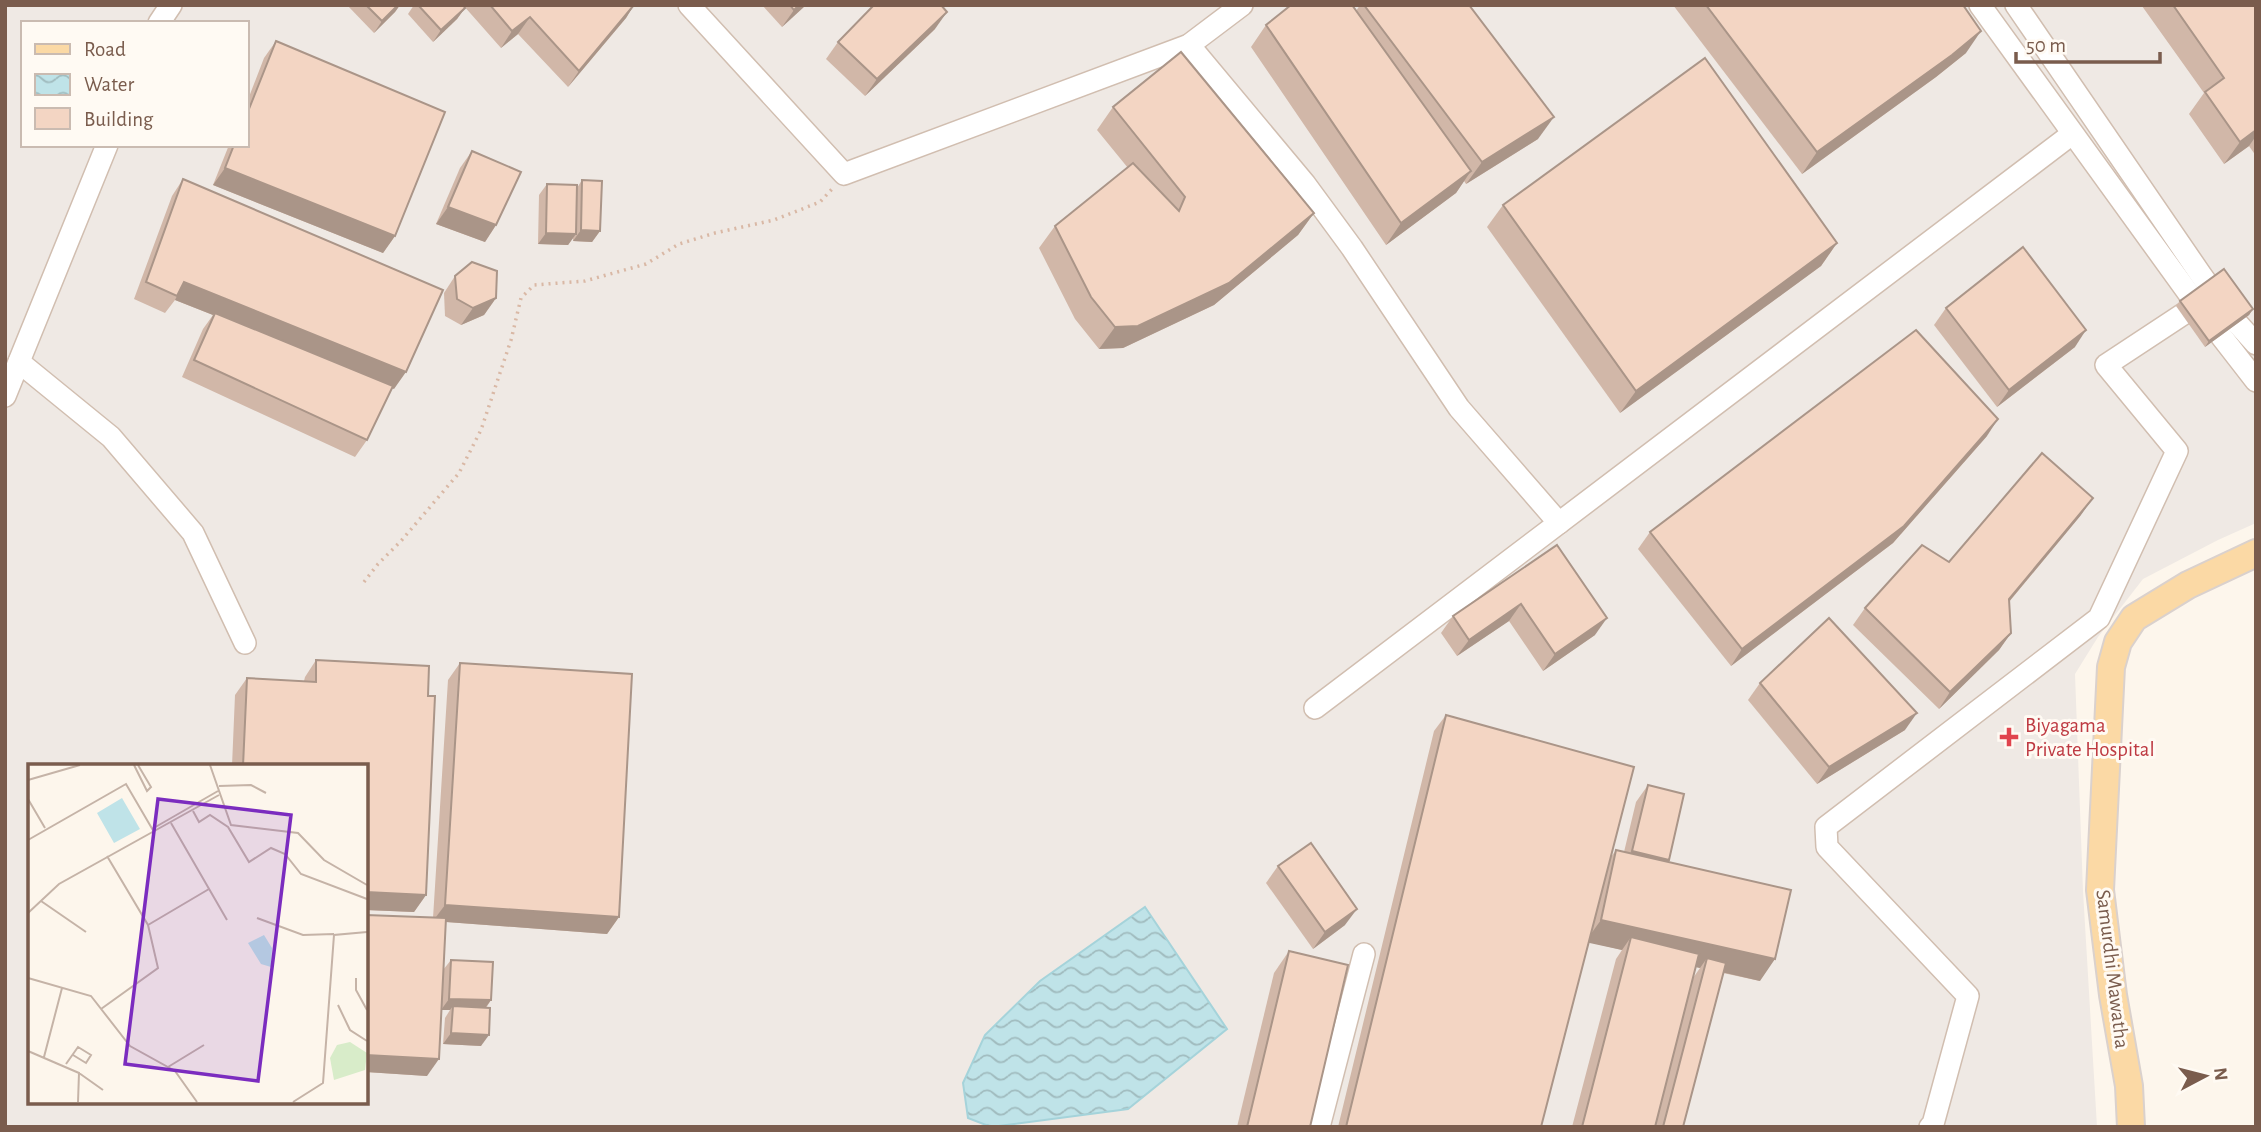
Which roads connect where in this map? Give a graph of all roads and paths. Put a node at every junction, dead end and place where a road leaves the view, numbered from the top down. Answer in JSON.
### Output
{"nodes":[{"id":1,"x":171,"y":5,"type":"edge"},
{"id":2,"x":689,"y":5,"type":"edge"},
{"id":3,"x":1241,"y":5,"type":"edge"},
{"id":4,"x":1980,"y":5,"type":"edge"},
{"id":5,"x":2015,"y":5,"type":"edge"},
{"id":6,"x":160,"y":21,"type":"edge"},
{"id":7,"x":1189,"y":45,"type":"junction"},
{"id":8,"x":2072,"y":134,"type":"junction"},
{"id":9,"x":106,"y":147,"type":"edge"},
{"id":10,"x":844,"y":174,"type":"junction"},
{"id":11,"x":2197,"y":305,"type":"junction"},
{"id":12,"x":2256,"y":344,"type":"edge"},
{"id":13,"x":19,"y":362,"type":"junction"},
{"id":14,"x":2256,"y":382,"type":"edge"},
{"id":15,"x":5,"y":396,"type":"edge"},
{"id":16,"x":1559,"y":523,"type":"junction"},
{"id":17,"x":2256,"y":553,"type":"edge"},
{"id":18,"x":364,"y":582,"type":"dead end"},
{"id":19,"x":245,"y":643,"type":"dead end"},
{"id":20,"x":1315,"y":708,"type":"dead end"},
{"id":21,"x":1364,"y":954,"type":"dead end"},
{"id":22,"x":1319,"y":1127,"type":"edge"},
{"id":23,"x":1930,"y":1127,"type":"edge"},
{"id":24,"x":2132,"y":1127,"type":"edge"}],
"edges":[{"from":1,"to":6,"type":"lane"},
{"from":2,"to":10,"type":"lane"},
{"from":3,"to":7,"type":"lane"},
{"from":4,"to":8,"type":"lane"},
{"from":5,"to":12,"type":"lane"},
{"from":7,"to":10,"type":"lane"},
{"from":7,"to":16,"type":"lane"},
{"from":8,"to":11,"type":"lane"},
{"from":8,"to":16,"type":"lane"},
{"from":9,"to":13,"type":"lane"},
{"from":10,"to":18,"type":"path"},
{"from":11,"to":14,"type":"lane"},
{"from":11,"to":23,"type":"lane"},
{"from":13,"to":15,"type":"lane"},
{"from":13,"to":19,"type":"lane"},
{"from":16,"to":20,"type":"lane"},
{"from":17,"to":24,"type":"main road","name":"Samurdhi Mawatha"},
{"from":21,"to":22,"type":"lane"}]}
